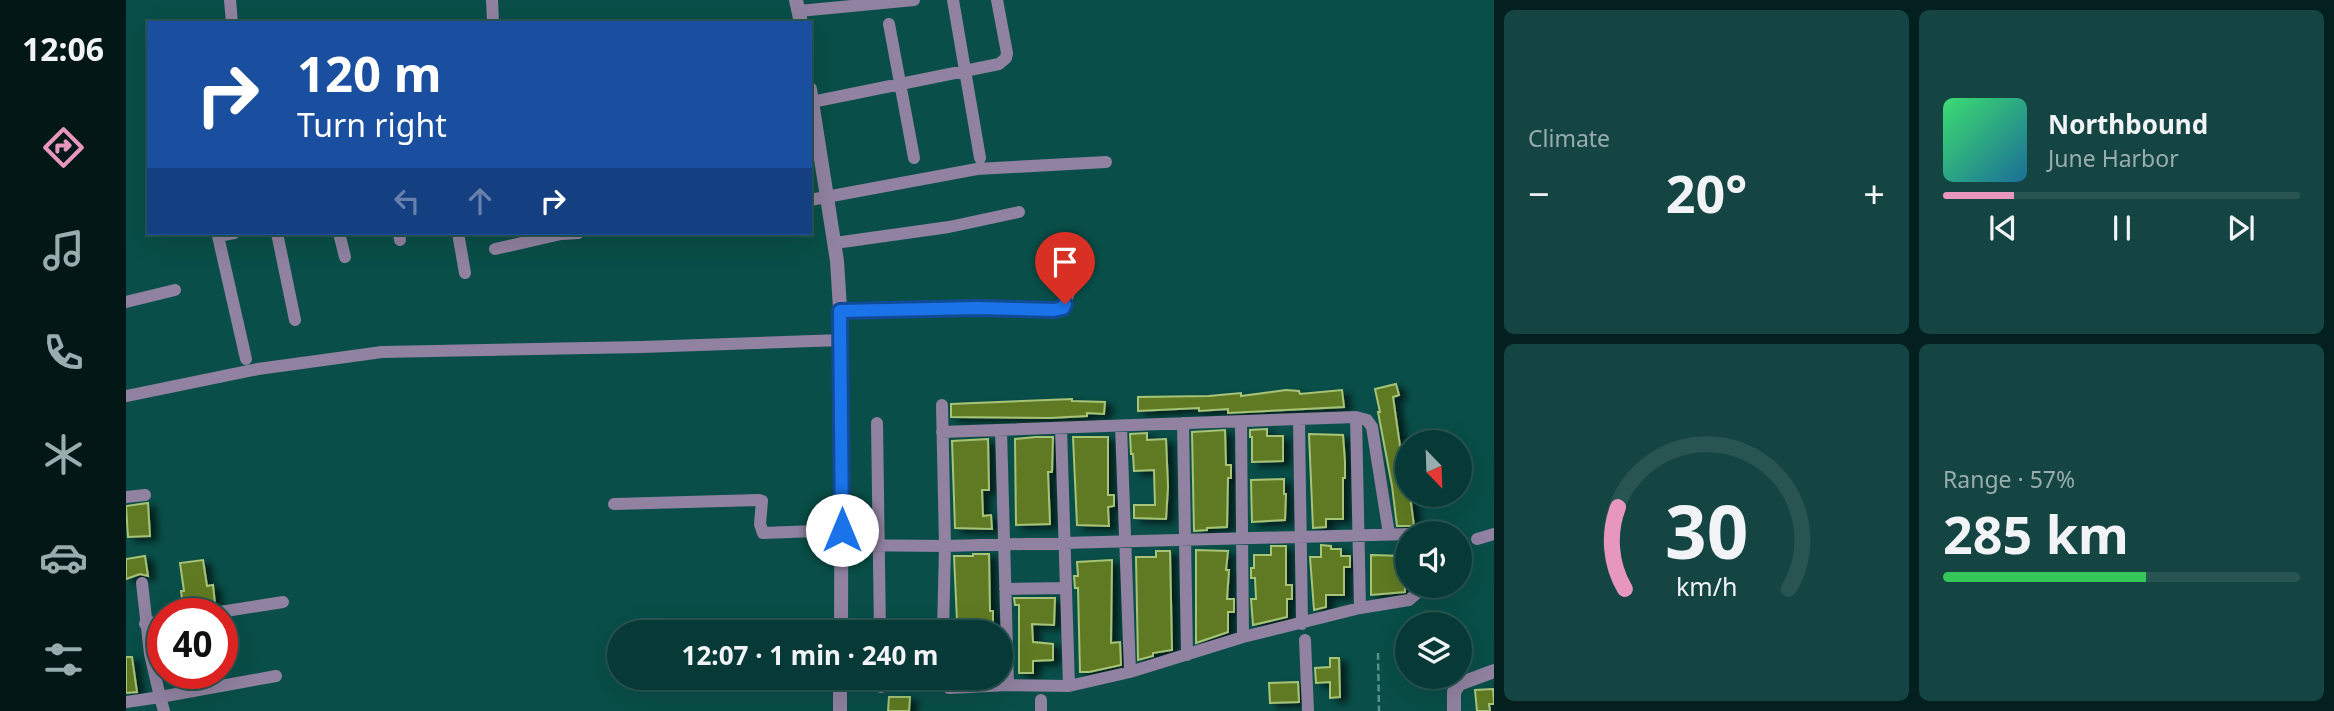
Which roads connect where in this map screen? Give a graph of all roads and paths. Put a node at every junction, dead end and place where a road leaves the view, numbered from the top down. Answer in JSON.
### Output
{"nodes":[{"id":1,"x":230,"y":0,"type":"edge"},
{"id":2,"x":492,"y":0,"type":"edge"},
{"id":3,"x":914,"y":0,"type":"edge"},
{"id":4,"x":953,"y":0,"type":"edge"},
{"id":5,"x":997,"y":0,"type":"edge"},
{"id":6,"x":799,"y":11,"type":"edge"},
{"id":7,"x":232,"y":21,"type":"edge"},
{"id":8,"x":493,"y":21,"type":"edge"},
{"id":9,"x":889,"y":24,"type":"dead end"},
{"id":10,"x":964,"y":71,"type":"junction"},
{"id":11,"x":899,"y":85,"type":"junction"},
{"id":12,"x":812,"y":95,"type":"edge"},
{"id":13,"x":812,"y":102,"type":"edge"},
{"id":14,"x":914,"y":158,"type":"dead end"},
{"id":15,"x":980,"y":158,"type":"dead end"},
{"id":16,"x":1106,"y":162,"type":"dead end"},
{"id":17,"x":826,"y":198,"type":"edge"},
{"id":18,"x":1020,"y":212,"type":"dead end"},
{"id":19,"x":223,"y":235,"type":"edge"},
{"id":20,"x":277,"y":235,"type":"edge"},
{"id":21,"x":340,"y":235,"type":"edge"},
{"id":22,"x":458,"y":235,"type":"edge"},
{"id":23,"x":557,"y":235,"type":"edge"},
{"id":24,"x":844,"y":242,"type":"junction"},
{"id":25,"x":495,"y":249,"type":"dead end"},
{"id":26,"x":345,"y":257,"type":"dead end"},
{"id":27,"x":465,"y":273,"type":"dead end"},
{"id":28,"x":1070,"y":289,"type":"dead end"},
{"id":29,"x":175,"y":290,"type":"dead end"},
{"id":30,"x":126,"y":302,"type":"edge"},
{"id":31,"x":849,"y":310,"type":"junction"},
{"id":32,"x":295,"y":320,"type":"dead end"},
{"id":33,"x":834,"y":340,"type":"junction"},
{"id":34,"x":246,"y":359,"type":"dead end"},
{"id":35,"x":126,"y":396,"type":"edge"},
{"id":36,"x":942,"y":405,"type":"dead end"},
{"id":37,"x":1356,"y":417,"type":"junction"},
{"id":38,"x":1298,"y":419,"type":"junction"},
{"id":39,"x":1241,"y":422,"type":"junction"},
{"id":40,"x":877,"y":423,"type":"dead end"},
{"id":41,"x":1183,"y":424,"type":"junction"},
{"id":42,"x":1121,"y":426,"type":"junction"},
{"id":43,"x":1061,"y":428,"type":"junction"},
{"id":44,"x":1001,"y":430,"type":"junction"},
{"id":45,"x":943,"y":432,"type":"junction"},
{"id":46,"x":145,"y":495,"type":"dead end"},
{"id":47,"x":126,"y":497,"type":"edge"},
{"id":48,"x":614,"y":503,"type":"dead end"},
{"id":49,"x":1389,"y":534,"type":"junction"},
{"id":50,"x":1395,"y":534,"type":"edge"},
{"id":51,"x":1494,"y":534,"type":"edge"},
{"id":52,"x":1359,"y":535,"type":"junction"},
{"id":53,"x":1299,"y":536,"type":"junction"},
{"id":54,"x":1242,"y":538,"type":"junction"},
{"id":55,"x":1185,"y":539,"type":"junction"},
{"id":56,"x":1477,"y":540,"type":"dead end"},
{"id":57,"x":844,"y":541,"type":"junction"},
{"id":58,"x":1125,"y":541,"type":"junction"},
{"id":59,"x":1064,"y":542,"type":"junction"},
{"id":60,"x":1004,"y":544,"type":"junction"},
{"id":61,"x":944,"y":545,"type":"junction"},
{"id":62,"x":878,"y":546,"type":"junction"},
{"id":63,"x":142,"y":583,"type":"dead end"},
{"id":64,"x":1066,"y":587,"type":"junction"},
{"id":65,"x":1005,"y":589,"type":"junction"},
{"id":66,"x":1411,"y":598,"type":"edge"},
{"id":67,"x":283,"y":602,"type":"dead end"},
{"id":68,"x":1360,"y":608,"type":"junction"},
{"id":69,"x":238,"y":609,"type":"edge"},
{"id":70,"x":841,"y":620,"type":"edge"},
{"id":71,"x":880,"y":620,"type":"edge"},
{"id":72,"x":943,"y":620,"type":"edge"},
{"id":73,"x":1006,"y":620,"type":"edge"},
{"id":74,"x":145,"y":624,"type":"joint"},
{"id":75,"x":1302,"y":624,"type":"junction"},
{"id":76,"x":1243,"y":638,"type":"junction"},
{"id":77,"x":1305,"y":640,"type":"dead end"},
{"id":78,"x":1378,"y":653,"type":"dead end"},
{"id":79,"x":1187,"y":655,"type":"junction"},
{"id":80,"x":1494,"y":671,"type":"edge"},
{"id":81,"x":1130,"y":672,"type":"junction"},
{"id":82,"x":276,"y":676,"type":"dead end"},
{"id":83,"x":1013,"y":685,"type":"edge"},
{"id":84,"x":1069,"y":686,"type":"junction"},
{"id":85,"x":840,"y":690,"type":"edge"},
{"id":86,"x":160,"y":697,"type":"junction"},
{"id":87,"x":126,"y":702,"type":"edge"},
{"id":88,"x":164,"y":711,"type":"edge"},
{"id":89,"x":840,"y":711,"type":"edge"},
{"id":90,"x":1308,"y":711,"type":"edge"},
{"id":91,"x":1379,"y":711,"type":"edge"},
{"id":92,"x":1454,"y":711,"type":"edge"}],
"edges":[{"from":1,"to":7,"type":"street"},
{"from":2,"to":8,"type":"street"},
{"from":3,"to":6,"type":"street"},
{"from":4,"to":10,"type":"street"},
{"from":5,"to":10,"type":"street"},
{"from":9,"to":11,"type":"street"},
{"from":10,"to":11,"type":"street"},
{"from":10,"to":15,"type":"street"},
{"from":11,"to":12,"type":"street"},
{"from":11,"to":14,"type":"street"},
{"from":13,"to":17,"type":"street"},
{"from":16,"to":17,"type":"street"},
{"from":17,"to":24,"type":"street"},
{"from":18,"to":24,"type":"street"},
{"from":19,"to":34,"type":"street"},
{"from":20,"to":32,"type":"street"},
{"from":21,"to":26,"type":"street"},
{"from":22,"to":27,"type":"street"},
{"from":23,"to":25,"type":"street"},
{"from":24,"to":31,"type":"street"},
{"from":28,"to":31,"type":"street"},
{"from":29,"to":30,"type":"street"},
{"from":31,"to":33,"type":"street"},
{"from":33,"to":35,"type":"street"},
{"from":33,"to":57,"type":"street"},
{"from":36,"to":45,"type":"street"},
{"from":37,"to":38,"type":"street"},
{"from":37,"to":49,"type":"street"},
{"from":37,"to":52,"type":"street"},
{"from":38,"to":39,"type":"street"},
{"from":38,"to":53,"type":"street"},
{"from":39,"to":41,"type":"street"},
{"from":39,"to":54,"type":"street"},
{"from":40,"to":62,"type":"street"},
{"from":41,"to":42,"type":"street"},
{"from":41,"to":55,"type":"street"},
{"from":42,"to":43,"type":"street"},
{"from":42,"to":58,"type":"street"},
{"from":43,"to":44,"type":"street"},
{"from":43,"to":59,"type":"street"},
{"from":44,"to":45,"type":"street"},
{"from":44,"to":60,"type":"street"},
{"from":45,"to":61,"type":"street"},
{"from":46,"to":47,"type":"street"},
{"from":48,"to":57,"type":"street"},
{"from":49,"to":50,"type":"street"},
{"from":49,"to":52,"type":"street"},
{"from":51,"to":56,"type":"street"},
{"from":52,"to":53,"type":"street"},
{"from":52,"to":68,"type":"street"},
{"from":53,"to":54,"type":"street"},
{"from":53,"to":75,"type":"street"},
{"from":54,"to":55,"type":"street"},
{"from":54,"to":76,"type":"street"},
{"from":55,"to":58,"type":"street"},
{"from":55,"to":79,"type":"street"},
{"from":57,"to":62,"type":"street"},
{"from":57,"to":70,"type":"street"},
{"from":58,"to":59,"type":"street"},
{"from":58,"to":81,"type":"street"},
{"from":59,"to":60,"type":"street"},
{"from":59,"to":64,"type":"street"},
{"from":60,"to":61,"type":"street"},
{"from":60,"to":65,"type":"street"},
{"from":61,"to":62,"type":"street"},
{"from":61,"to":72,"type":"street"},
{"from":62,"to":71,"type":"street"},
{"from":63,"to":74,"type":"street"},
{"from":64,"to":65,"type":"street"},
{"from":64,"to":84,"type":"street"},
{"from":65,"to":73,"type":"street"},
{"from":66,"to":68,"type":"street"},
{"from":67,"to":69,"type":"street"},
{"from":68,"to":75,"type":"street"},
{"from":74,"to":86,"type":"street"},
{"from":75,"to":76,"type":"street"},
{"from":76,"to":79,"type":"street"},
{"from":77,"to":90,"type":"street"},
{"from":78,"to":91,"type":"path"},
{"from":79,"to":81,"type":"street"},
{"from":80,"to":92,"type":"street"},
{"from":81,"to":84,"type":"street"},
{"from":82,"to":86,"type":"street"},
{"from":83,"to":84,"type":"street"},
{"from":85,"to":89,"type":"street"},
{"from":86,"to":87,"type":"street"},
{"from":86,"to":88,"type":"street"}]}
